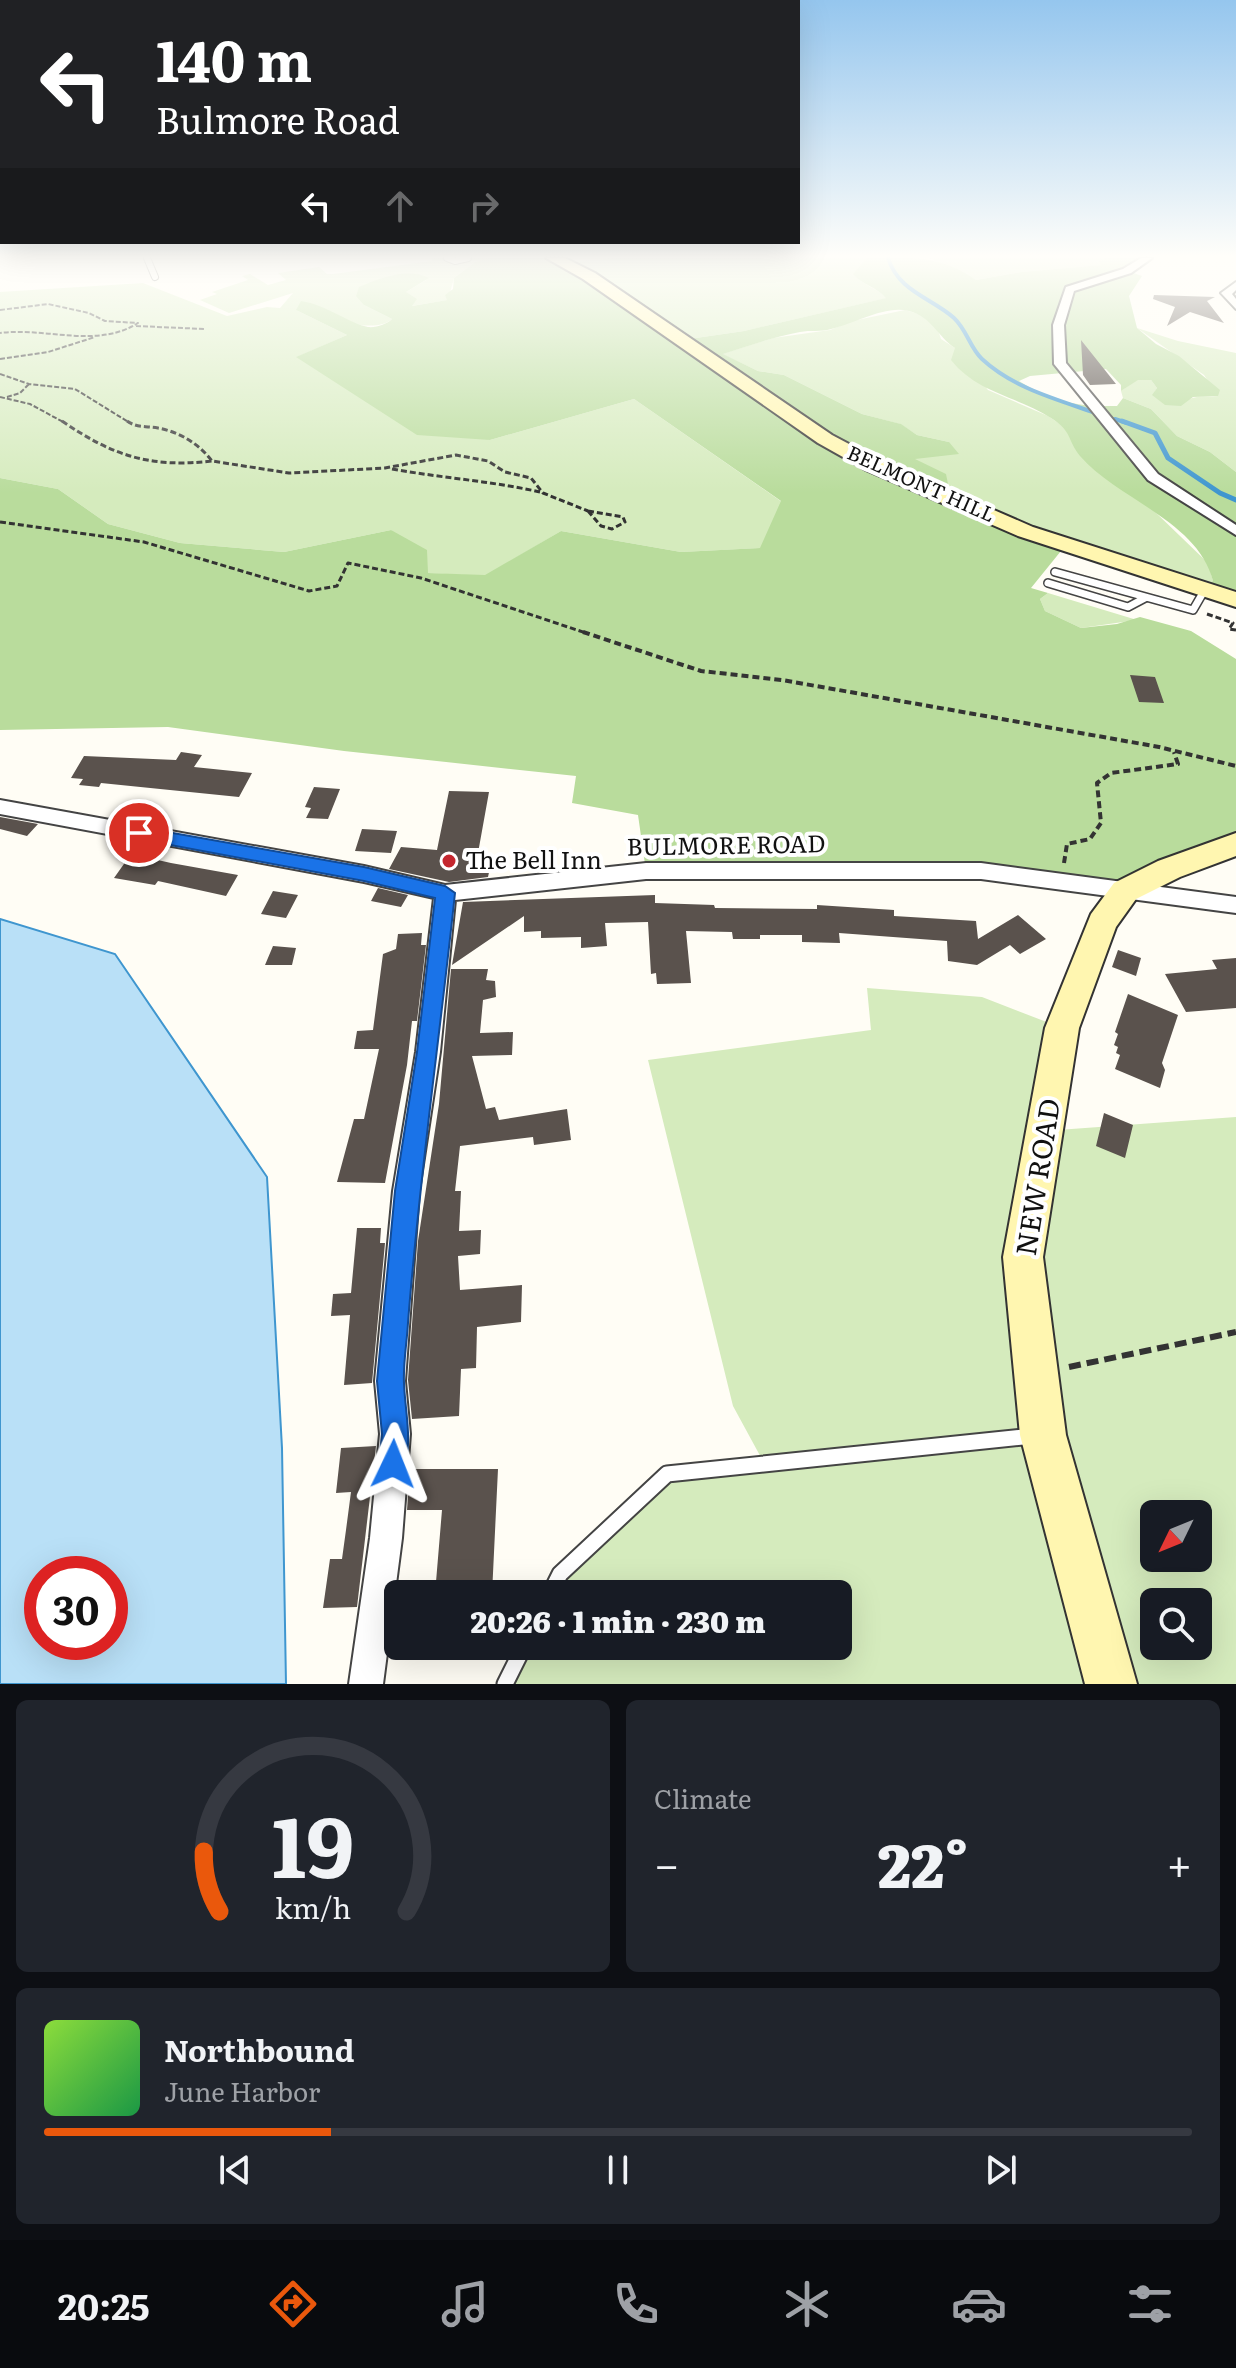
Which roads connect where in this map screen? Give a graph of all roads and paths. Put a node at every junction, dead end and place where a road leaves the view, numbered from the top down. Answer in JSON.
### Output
{"nodes":[{"id":1,"x":96,"y":337,"type":"edge"},
{"id":2,"x":678,"y":337,"type":"edge"},
{"id":3,"x":1057,"y":337,"type":"edge"},
{"id":4,"x":0,"y":359,"type":"edge"},
{"id":5,"x":0,"y":374,"type":"edge"},
{"id":6,"x":29,"y":384,"type":"junction"},
{"id":7,"x":2,"y":397,"type":"edge"},
{"id":8,"x":212,"y":461,"type":"junction"},
{"id":9,"x":385,"y":468,"type":"junction"},
{"id":10,"x":543,"y":493,"type":"junction"},
{"id":11,"x":588,"y":511,"type":"junction"},
{"id":12,"x":0,"y":522,"type":"edge"},
{"id":13,"x":1236,"y":531,"type":"edge"},
{"id":14,"x":1055,"y":572,"type":"dead end"},
{"id":15,"x":1048,"y":583,"type":"dead end"},
{"id":16,"x":1145,"y":598,"type":"junction"},
{"id":17,"x":1199,"y":600,"type":"junction"},
{"id":18,"x":1236,"y":600,"type":"edge"},
{"id":19,"x":1236,"y":630,"type":"edge"},
{"id":20,"x":1174,"y":752,"type":"junction"},
{"id":21,"x":1236,"y":766,"type":"edge"},
{"id":22,"x":0,"y":807,"type":"edge"},
{"id":23,"x":1236,"y":844,"type":"edge"},
{"id":24,"x":1075,"y":884,"type":"junction"},
{"id":25,"x":1125,"y":891,"type":"junction"},
{"id":26,"x":445,"y":893,"type":"junction"},
{"id":27,"x":1236,"y":905,"type":"edge"},
{"id":28,"x":1236,"y":1332,"type":"edge"},
{"id":29,"x":1035,"y":1374,"type":"junction"},
{"id":30,"x":1043,"y":1435,"type":"junction"},
{"id":31,"x":557,"y":1580,"type":"edge"},
{"id":32,"x":517,"y":1660,"type":"edge"},
{"id":33,"x":366,"y":1684,"type":"edge"},
{"id":34,"x":505,"y":1684,"type":"edge"},
{"id":35,"x":1111,"y":1684,"type":"edge"}],
"edges":[{"from":1,"to":4,"type":"path"},
{"from":2,"to":17,"type":"main road","name":"BELMONT HILL"},
{"from":3,"to":13,"type":"street"},
{"from":5,"to":6,"type":"path"},
{"from":6,"to":7,"type":"path"},
{"from":6,"to":8,"type":"path"},
{"from":7,"to":8,"type":"path"},
{"from":8,"to":9,"type":"path"},
{"from":9,"to":10,"type":"path"},
{"from":9,"to":10,"type":"path"},
{"from":10,"to":11,"type":"path"},
{"from":11,"to":11,"type":"path"},
{"from":12,"to":20,"type":"path"},
{"from":14,"to":16,"type":"lane"},
{"from":15,"to":16,"type":"lane"},
{"from":16,"to":17,"type":"lane"},
{"from":17,"to":18,"type":"main road","name":"BELMONT HILL"},
{"from":17,"to":19,"type":"path"},
{"from":20,"to":21,"type":"path"},
{"from":20,"to":24,"type":"path"},
{"from":22,"to":26,"type":"street","name":"BULMORE ROAD"},
{"from":23,"to":25,"type":"main road","name":"NEW ROAD"},
{"from":24,"to":25,"type":"street","name":"BULMORE ROAD"},
{"from":24,"to":26,"type":"street","name":"BULMORE ROAD"},
{"from":25,"to":27,"type":"street","name":"BULMORE ROAD"},
{"from":25,"to":29,"type":"main road","name":"NEW ROAD"},
{"from":26,"to":33,"type":"street"},
{"from":28,"to":29,"type":"path"},
{"from":29,"to":30,"type":"main road","name":"NEW ROAD"},
{"from":30,"to":31,"type":"lane"},
{"from":30,"to":35,"type":"main road","name":"NEW ROAD"},
{"from":32,"to":34,"type":"lane"}]}
